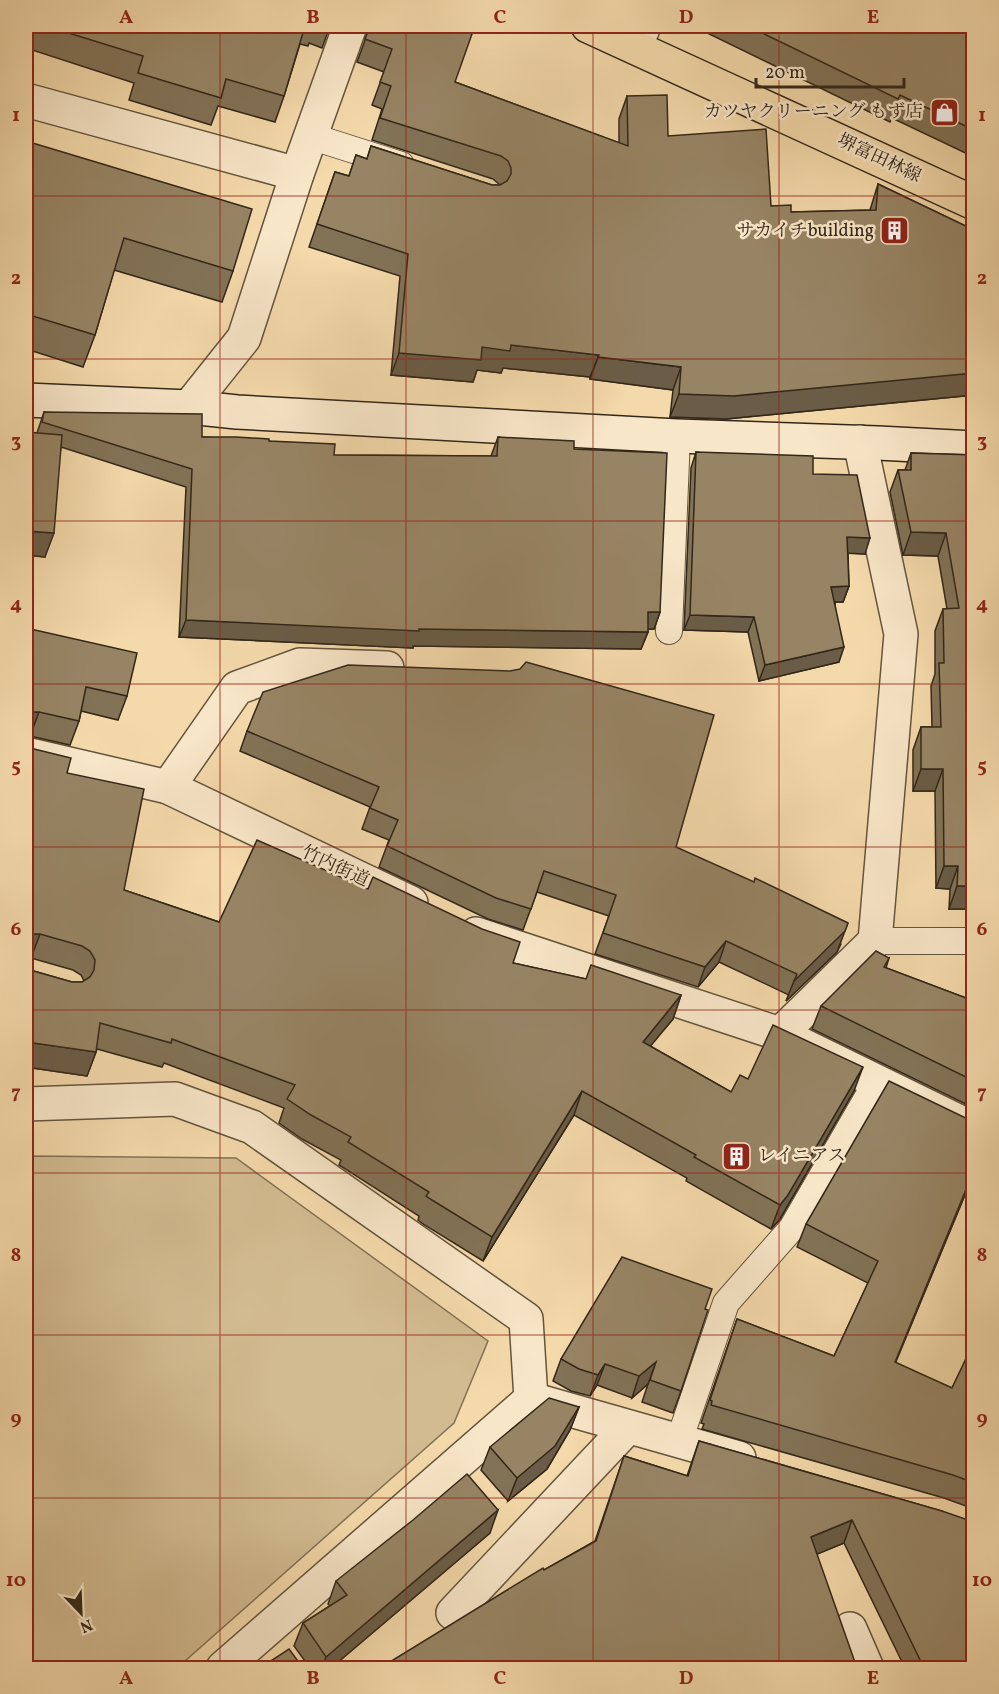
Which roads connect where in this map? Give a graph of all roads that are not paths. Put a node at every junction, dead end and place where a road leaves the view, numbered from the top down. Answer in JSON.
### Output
{"nodes":[{"id":1,"x":350,"y":26,"type":"edge"},
{"id":2,"x":588,"y":26,"type":"edge"},
{"id":3,"x":639,"y":36,"type":"edge"},
{"id":4,"x":26,"y":100,"type":"edge"},
{"id":5,"x":310,"y":136,"type":"junction"},
{"id":6,"x":421,"y":171,"type":"edge"},
{"id":7,"x":297,"y":174,"type":"junction"},
{"id":8,"x":974,"y":203,"type":"edge"},
{"id":9,"x":26,"y":400,"type":"edge"},
{"id":10,"x":189,"y":407,"type":"junction"},
{"id":11,"x":677,"y":436,"type":"junction"},
{"id":12,"x":860,"y":442,"type":"junction"},
{"id":13,"x":974,"y":448,"type":"edge"},
{"id":14,"x":669,"y":631,"type":"dead end"},
{"id":15,"x":419,"y":670,"type":"edge"},
{"id":16,"x":26,"y":754,"type":"edge"},
{"id":17,"x":168,"y":787,"type":"junction"},
{"id":18,"x":874,"y":941,"type":"junction"},
{"id":19,"x":974,"y":941,"type":"edge"},
{"id":20,"x":780,"y":1034,"type":"junction"},
{"id":21,"x":877,"y":1081,"type":"junction"},
{"id":22,"x":26,"y":1104,"type":"edge"},
{"id":23,"x":974,"y":1129,"type":"edge"},
{"id":24,"x":531,"y":1399,"type":"junction"},
{"id":25,"x":628,"y":1427,"type":"junction"},
{"id":26,"x":679,"y":1441,"type":"junction"},
{"id":27,"x":770,"y":1467,"type":"edge"},
{"id":28,"x":453,"y":1612,"type":"dead end"},
{"id":29,"x":850,"y":1629,"type":"dead end"},
{"id":30,"x":223,"y":1668,"type":"edge"},
{"id":31,"x":867,"y":1668,"type":"edge"}],
"edges":[{"from":1,"to":5,"type":"street"},
{"from":2,"to":3,"type":"main road","name":"堺富田林線"},
{"from":3,"to":8,"type":"main road","name":"堺富田林線"},
{"from":4,"to":7,"type":"street"},
{"from":5,"to":6,"type":"lane"},
{"from":5,"to":7,"type":"street"},
{"from":7,"to":10,"type":"street"},
{"from":9,"to":10,"type":"street"},
{"from":10,"to":11,"type":"street"},
{"from":11,"to":12,"type":"street"},
{"from":11,"to":14,"type":"lane"},
{"from":12,"to":13,"type":"street"},
{"from":12,"to":18,"type":"street"},
{"from":15,"to":17,"type":"street"},
{"from":16,"to":17,"type":"street","name":"竹内街道"},
{"from":17,"to":20,"type":"street","name":"竹内街道"},
{"from":18,"to":19,"type":"lane"},
{"from":18,"to":20,"type":"street"},
{"from":20,"to":21,"type":"street","name":"竹内街道"},
{"from":21,"to":23,"type":"street","name":"竹内街道"},
{"from":21,"to":26,"type":"lane"},
{"from":22,"to":24,"type":"street"},
{"from":24,"to":25,"type":"street"},
{"from":24,"to":30,"type":"street"},
{"from":25,"to":26,"type":"street"},
{"from":25,"to":28,"type":"street"},
{"from":26,"to":27,"type":"street"},
{"from":29,"to":31,"type":"street"}]}
